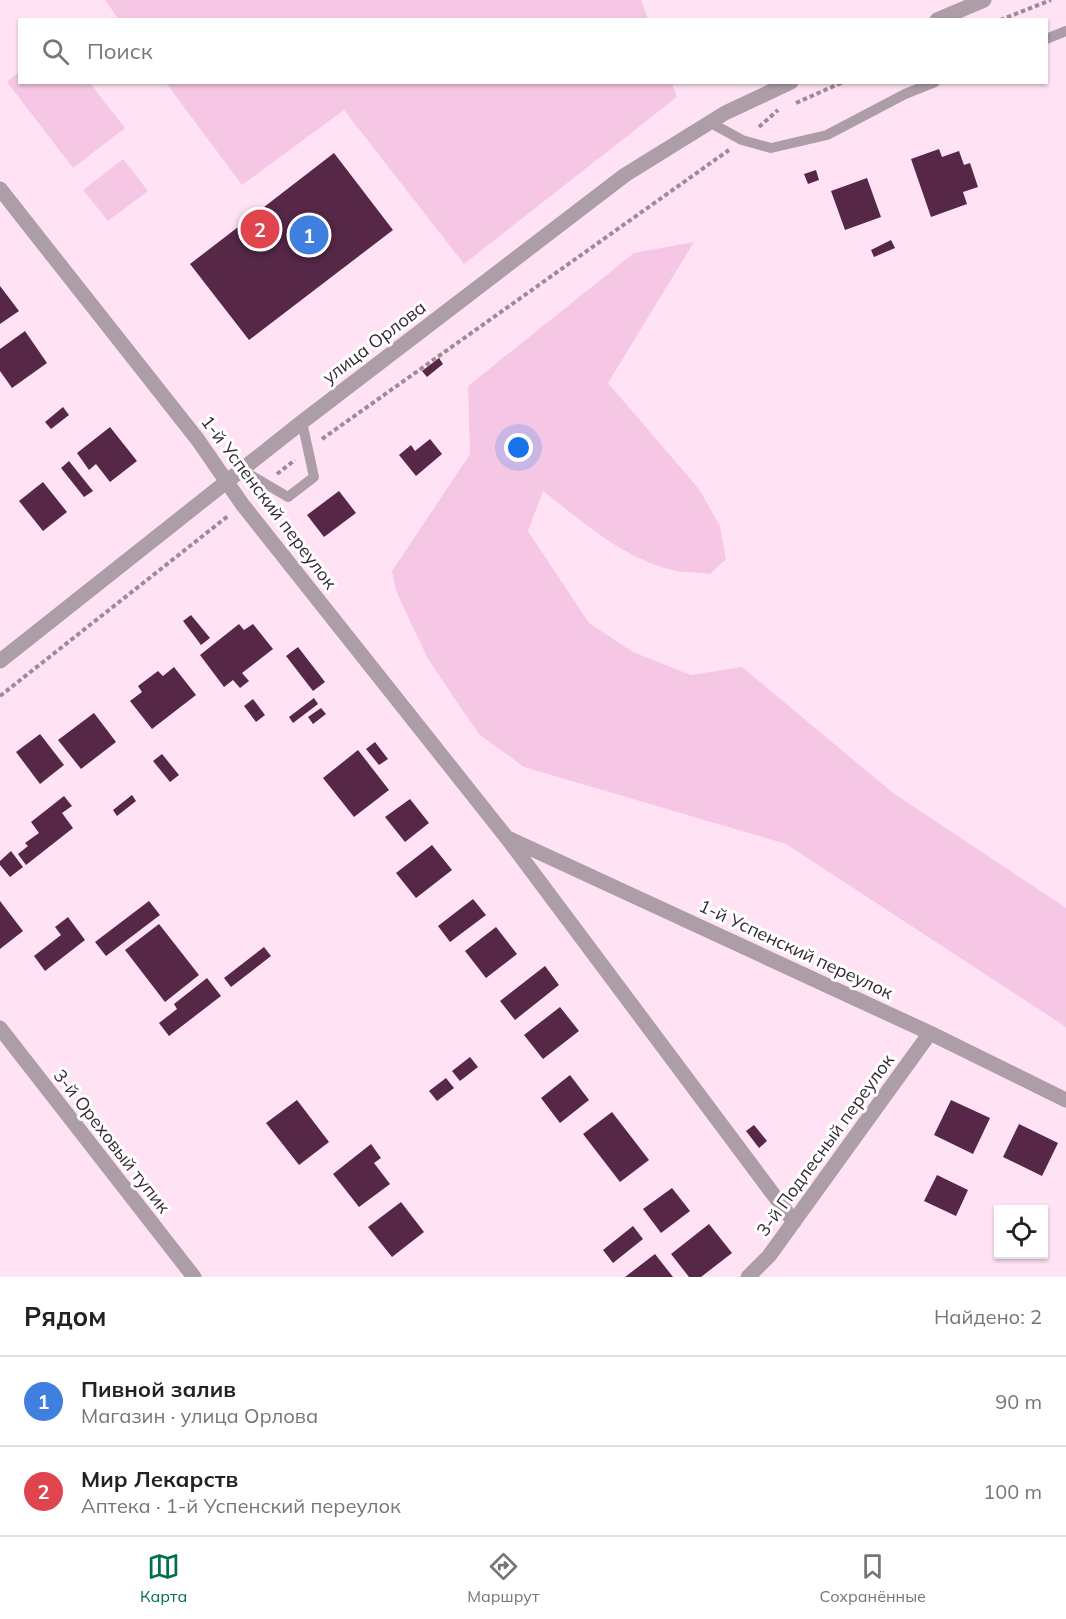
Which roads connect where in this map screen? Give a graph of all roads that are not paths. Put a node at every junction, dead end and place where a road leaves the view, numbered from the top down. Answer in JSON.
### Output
{"nodes":[{"id":1,"x":984,"y":0,"type":"edge"},
{"id":2,"x":942,"y":18,"type":"edge"},
{"id":3,"x":1066,"y":31,"type":"edge"},
{"id":4,"x":1048,"y":39,"type":"edge"},
{"id":5,"x":786,"y":84,"type":"edge"},
{"id":6,"x":930,"y":84,"type":"edge"},
{"id":7,"x":711,"y":123,"type":"junction"},
{"id":8,"x":0,"y":189,"type":"edge"},
{"id":9,"x":302,"y":422,"type":"junction"},
{"id":10,"x":242,"y":470,"type":"junction"},
{"id":11,"x":227,"y":482,"type":"junction"},
{"id":12,"x":0,"y":661,"type":"edge"},
{"id":13,"x":507,"y":838,"type":"junction"},
{"id":14,"x":0,"y":1028,"type":"edge"},
{"id":15,"x":930,"y":1033,"type":"junction"},
{"id":16,"x":1066,"y":1100,"type":"edge"},
{"id":17,"x":794,"y":1222,"type":"junction"},
{"id":18,"x":194,"y":1277,"type":"edge"},
{"id":19,"x":748,"y":1277,"type":"edge"}],
"edges":[{"from":1,"to":2,"type":"street"},
{"from":3,"to":4,"type":"lane"},
{"from":5,"to":7,"type":"street","name":"улица Орлова"},
{"from":6,"to":7,"type":"lane"},
{"from":7,"to":9,"type":"street","name":"улица Орлова"},
{"from":8,"to":11,"type":"street","name":"1-й Успенский переулок"},
{"from":9,"to":10,"type":"street","name":"улица Орлова"},
{"from":9,"to":10,"type":"lane"},
{"from":10,"to":11,"type":"street","name":"улица Орлова"},
{"from":11,"to":12,"type":"street","name":"улица Орлова"},
{"from":11,"to":13,"type":"street","name":"1-й Успенский переулок"},
{"from":13,"to":15,"type":"street","name":"1-й Успенский переулок"},
{"from":13,"to":17,"type":"street","name":"1-й Успенский переулок"},
{"from":14,"to":18,"type":"street","name":"3-й Ореховый тупик"},
{"from":15,"to":16,"type":"street","name":"1-й Успенский переулок"},
{"from":15,"to":17,"type":"street","name":"3-й Подлесный переулок"},
{"from":17,"to":19,"type":"street","name":"3-й Подлесный переулок"}]}
